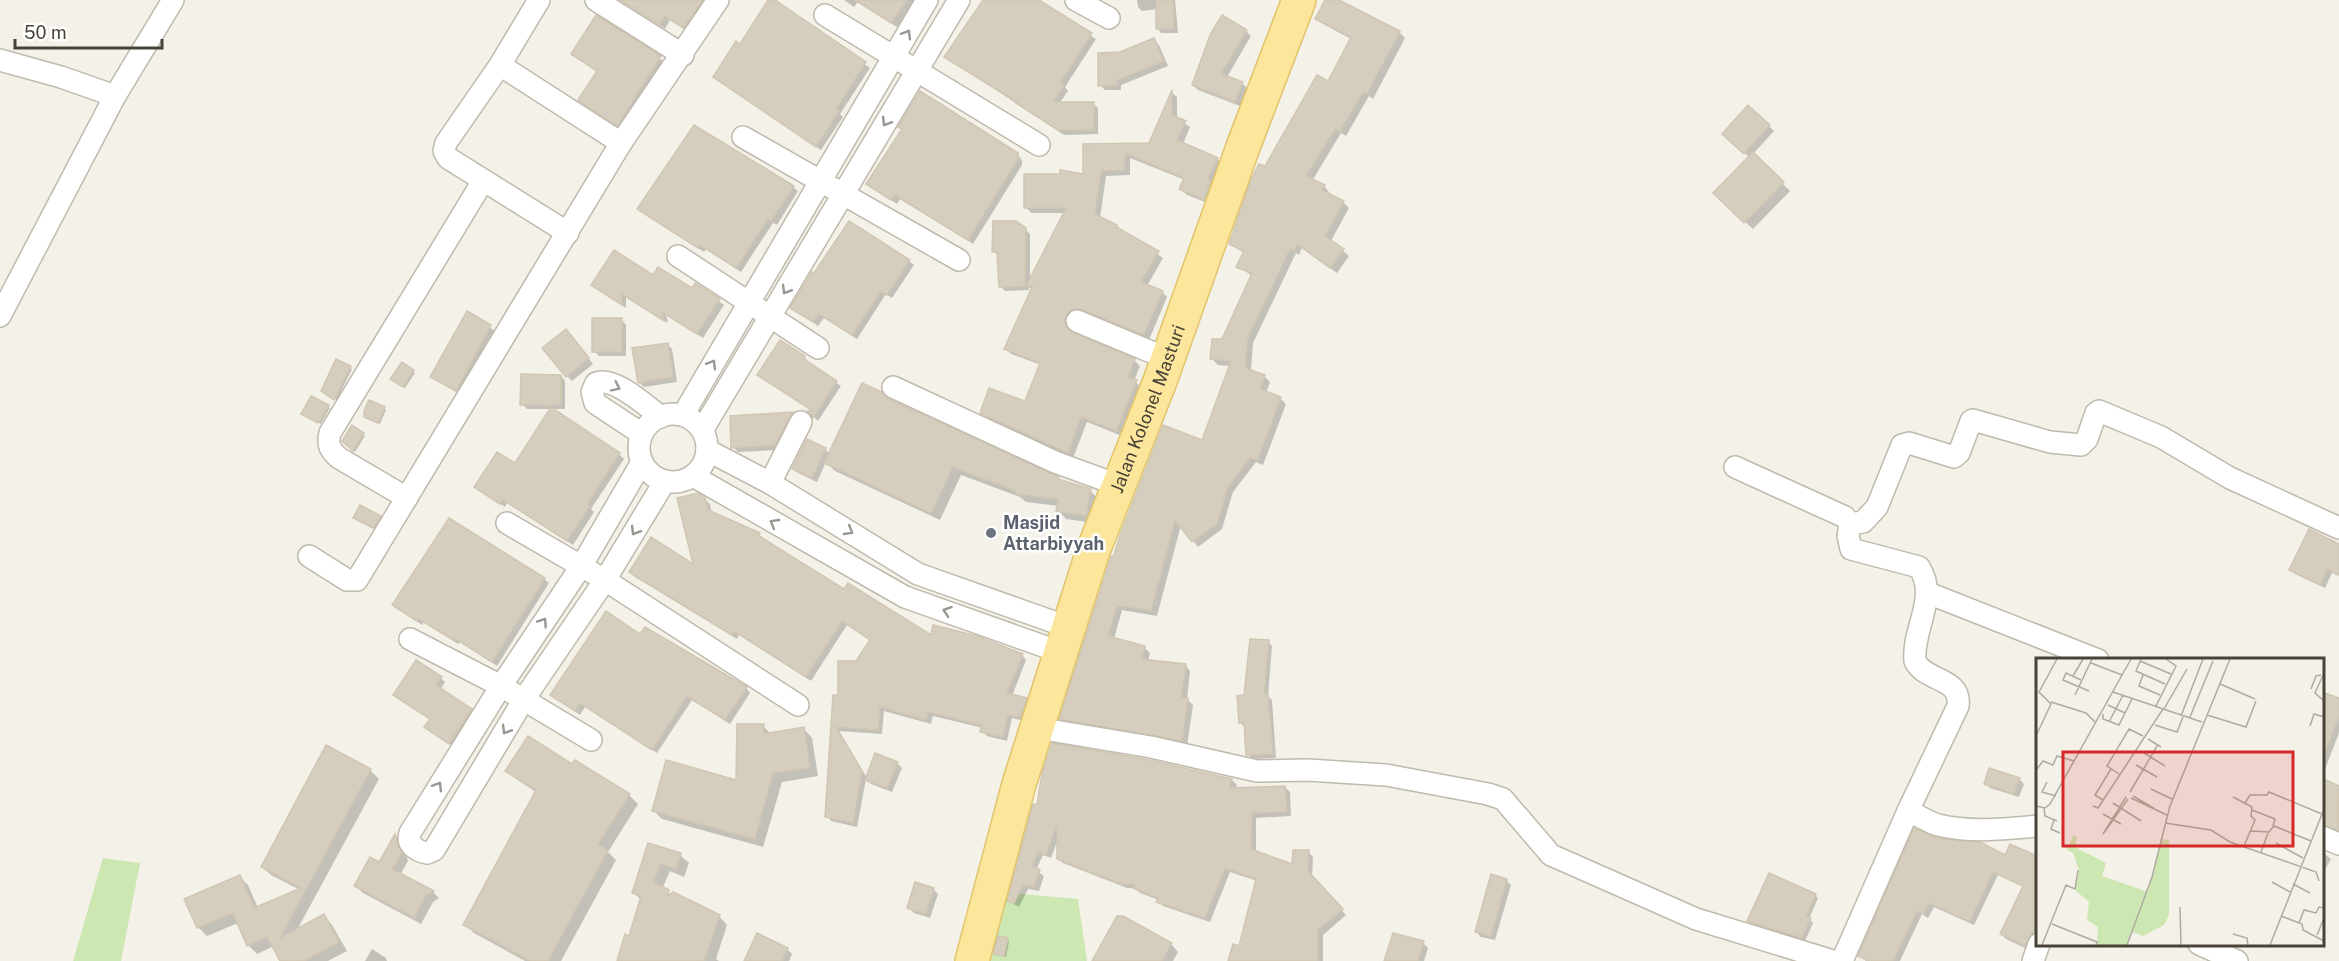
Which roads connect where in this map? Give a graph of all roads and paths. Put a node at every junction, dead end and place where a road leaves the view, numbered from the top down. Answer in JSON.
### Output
{"nodes":[{"id":1,"x":173,"y":0,"type":"edge"},
{"id":2,"x":539,"y":0,"type":"edge"},
{"id":3,"x":596,"y":0,"type":"edge"},
{"id":4,"x":718,"y":0,"type":"edge"},
{"id":5,"x":927,"y":0,"type":"edge"},
{"id":6,"x":959,"y":0,"type":"edge"},
{"id":7,"x":1076,"y":0,"type":"edge"},
{"id":8,"x":1299,"y":0,"type":"edge"},
{"id":9,"x":825,"y":15,"type":"dead end"},
{"id":10,"x":1109,"y":18,"type":"dead end"},
{"id":11,"x":682,"y":55,"type":"junction"},
{"id":12,"x":894,"y":57,"type":"junction"},
{"id":13,"x":0,"y":60,"type":"edge"},
{"id":14,"x":500,"y":65,"type":"junction"},
{"id":15,"x":917,"y":71,"type":"junction"},
{"id":16,"x":882,"y":76,"type":"junction"},
{"id":17,"x":905,"y":91,"type":"junction"},
{"id":18,"x":115,"y":96,"type":"junction"},
{"id":19,"x":744,"y":137,"type":"dead end"},
{"id":20,"x":621,"y":143,"type":"junction"},
{"id":21,"x":1039,"y":145,"type":"dead end"},
{"id":22,"x":483,"y":181,"type":"junction"},
{"id":23,"x":821,"y":181,"type":"junction"},
{"id":24,"x":843,"y":194,"type":"junction"},
{"id":25,"x":809,"y":201,"type":"junction"},
{"id":26,"x":831,"y":214,"type":"junction"},
{"id":27,"x":568,"y":233,"type":"junction"},
{"id":28,"x":678,"y":256,"type":"dead end"},
{"id":29,"x":959,"y":260,"type":"dead end"},
{"id":30,"x":748,"y":303,"type":"junction"},
{"id":31,"x":0,"y":316,"type":"edge"},
{"id":32,"x":738,"y":321,"type":"junction"},
{"id":33,"x":1077,"y":321,"type":"dead end"},
{"id":34,"x":764,"y":326,"type":"junction"},
{"id":35,"x":818,"y":348,"type":"dead end"},
{"id":36,"x":1168,"y":359,"type":"junction"},
{"id":37,"x":893,"y":387,"type":"dead end"},
{"id":38,"x":682,"y":415,"type":"junction"},
{"id":39,"x":661,"y":417,"type":"junction"},
{"id":40,"x":801,"y":422,"type":"dead end"},
{"id":41,"x":642,"y":434,"type":"junction"},
{"id":42,"x":705,"y":440,"type":"junction"},
{"id":43,"x":642,"y":462,"type":"junction"},
{"id":44,"x":1735,"y":466,"type":"dead end"},
{"id":45,"x":693,"y":476,"type":"junction"},
{"id":46,"x":665,"y":481,"type":"junction"},
{"id":47,"x":770,"y":483,"type":"junction"},
{"id":48,"x":1118,"y":485,"type":"junction"},
{"id":49,"x":407,"y":498,"type":"junction"},
{"id":50,"x":827,"y":518,"type":"junction"},
{"id":51,"x":507,"y":523,"type":"dead end"},
{"id":52,"x":1850,"y":524,"type":"junction"},
{"id":53,"x":2339,"y":528,"type":"edge"},
{"id":54,"x":814,"y":545,"type":"junction"},
{"id":55,"x":309,"y":556,"type":"dead end"},
{"id":56,"x":577,"y":572,"type":"junction"},
{"id":57,"x":600,"y":586,"type":"junction"},
{"id":58,"x":1928,"y":593,"type":"junction"},
{"id":59,"x":410,"y":639,"type":"dead end"},
{"id":60,"x":1064,"y":639,"type":"junction"},
{"id":61,"x":2093,"y":658,"type":"edge"},
{"id":62,"x":501,"y":686,"type":"junction"},
{"id":63,"x":524,"y":699,"type":"junction"},
{"id":64,"x":798,"y":705,"type":"dead end"},
{"id":65,"x":1037,"y":728,"type":"junction"},
{"id":66,"x":591,"y":740,"type":"dead end"},
{"id":67,"x":1908,"y":811,"type":"junction"},
{"id":68,"x":2036,"y":826,"type":"edge"},
{"id":69,"x":2324,"y":838,"type":"edge"},
{"id":70,"x":2339,"y":844,"type":"edge"},
{"id":71,"x":2039,"y":946,"type":"edge"},
{"id":72,"x":2201,"y":946,"type":"edge"},
{"id":73,"x":972,"y":961,"type":"edge"},
{"id":74,"x":1833,"y":961,"type":"edge"},
{"id":75,"x":1842,"y":961,"type":"edge"},
{"id":76,"x":2033,"y":961,"type":"edge"},
{"id":77,"x":2237,"y":961,"type":"edge"}],
"edges":[{"from":1,"to":18,"type":"street"},
{"from":2,"to":14,"type":"street"},
{"from":3,"to":11,"type":"street"},
{"from":4,"to":11,"type":"street"},
{"from":12,"to":5,"type":"street","one_way":true},
{"from":6,"to":15,"type":"street"},
{"from":7,"to":10,"type":"street"},
{"from":8,"to":36,"type":"main road","name":"Jalan Kolonel Masturi"},
{"from":9,"to":12,"type":"street"},
{"from":11,"to":20,"type":"street"},
{"from":12,"to":15,"type":"street"},
{"from":12,"to":16,"type":"street"},
{"from":13,"to":18,"type":"street"},
{"from":14,"to":20,"type":"street"},
{"from":14,"to":22,"type":"street"},
{"from":15,"to":17,"type":"street"},
{"from":15,"to":21,"type":"street"},
{"from":16,"to":17,"type":"street"},
{"from":16,"to":23,"type":"street"},
{"from":17,"to":24,"type":"street","one_way":true},
{"from":18,"to":31,"type":"street"},
{"from":19,"to":23,"type":"street"},
{"from":20,"to":27,"type":"street"},
{"from":22,"to":27,"type":"street"},
{"from":22,"to":49,"type":"street"},
{"from":23,"to":24,"type":"street"},
{"from":23,"to":25,"type":"street"},
{"from":24,"to":26,"type":"street"},
{"from":24,"to":29,"type":"street"},
{"from":25,"to":26,"type":"street"},
{"from":25,"to":30,"type":"street"},
{"from":26,"to":34,"type":"street","one_way":true},
{"from":27,"to":49,"type":"street"},
{"from":28,"to":30,"type":"street"},
{"from":30,"to":32,"type":"street"},
{"from":30,"to":34,"type":"street"},
{"from":32,"to":34,"type":"street"},
{"from":38,"to":32,"type":"street","one_way":true},
{"from":33,"to":36,"type":"street"},
{"from":34,"to":35,"type":"street"},
{"from":34,"to":42,"type":"street"},
{"from":36,"to":48,"type":"main road","name":"Jalan Kolonel Masturi"},
{"from":37,"to":48,"type":"street"},
{"from":38,"to":39,"type":"street"},
{"from":38,"to":42,"type":"street"},
{"from":39,"to":41,"type":"street"},
{"from":41,"to":39,"type":"street","one_way":true},
{"from":40,"to":47,"type":"street"},
{"from":41,"to":43,"type":"street"},
{"from":42,"to":45,"type":"street"},
{"from":42,"to":47,"type":"street"},
{"from":43,"to":46,"type":"street"},
{"from":43,"to":56,"type":"street"},
{"from":44,"to":52,"type":"street"},
{"from":45,"to":46,"type":"street"},
{"from":54,"to":45,"type":"street","one_way":true},
{"from":46,"to":57,"type":"street","one_way":true},
{"from":47,"to":50,"type":"street"},
{"from":48,"to":60,"type":"main road","name":"Jalan Kolonel Masturi"},
{"from":49,"to":55,"type":"street"},
{"from":50,"to":54,"type":"street"},
{"from":50,"to":60,"type":"street","one_way":true},
{"from":51,"to":56,"type":"street"},
{"from":52,"to":53,"type":"street"},
{"from":52,"to":58,"type":"street"},
{"from":60,"to":54,"type":"street","one_way":true},
{"from":56,"to":57,"type":"street"},
{"from":62,"to":56,"type":"street","one_way":true},
{"from":57,"to":63,"type":"street"},
{"from":57,"to":64,"type":"street"},
{"from":58,"to":61,"type":"street"},
{"from":58,"to":67,"type":"street"},
{"from":59,"to":62,"type":"street"},
{"from":60,"to":65,"type":"main road","name":"Jalan Kolonel Masturi"},
{"from":62,"to":63,"type":"street"},
{"from":63,"to":62,"type":"street","one_way":true},
{"from":63,"to":66,"type":"street"},
{"from":65,"to":73,"type":"main road","name":"Jalan Kolonel Masturi"},
{"from":65,"to":74,"type":"street"},
{"from":67,"to":68,"type":"street"},
{"from":67,"to":75,"type":"street"},
{"from":69,"to":70,"type":"street"},
{"from":71,"to":76,"type":"street"},
{"from":72,"to":77,"type":"street"}]}
